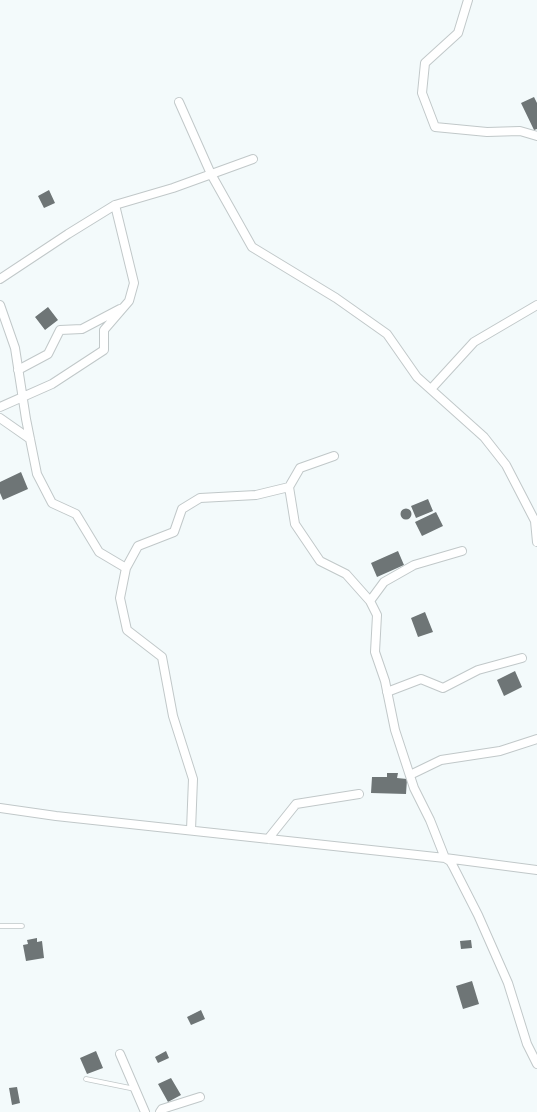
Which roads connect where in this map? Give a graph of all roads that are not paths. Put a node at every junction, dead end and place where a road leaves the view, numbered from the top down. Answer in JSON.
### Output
{"nodes":[{"id":1,"x":468,"y":0,"type":"edge"},
{"id":2,"x":178,"y":102,"type":"dead end"},
{"id":3,"x":537,"y":136,"type":"edge"},
{"id":4,"x":253,"y":159,"type":"dead end"},
{"id":5,"x":211,"y":174,"type":"junction"},
{"id":6,"x":115,"y":205,"type":"junction"},
{"id":7,"x":0,"y":278,"type":"edge"},
{"id":8,"x":537,"y":304,"type":"edge"},
{"id":9,"x":0,"y":305,"type":"edge"},
{"id":10,"x":124,"y":307,"type":"junction"},
{"id":11,"x":18,"y":370,"type":"junction"},
{"id":12,"x":431,"y":389,"type":"junction"},
{"id":13,"x":22,"y":397,"type":"junction"},
{"id":14,"x":0,"y":407,"type":"edge"},
{"id":15,"x":0,"y":418,"type":"edge"},
{"id":16,"x":30,"y":439,"type":"junction"},
{"id":17,"x":334,"y":456,"type":"dead end"},
{"id":18,"x":289,"y":487,"type":"junction"},
{"id":19,"x":537,"y":542,"type":"edge"},
{"id":20,"x":462,"y":551,"type":"dead end"},
{"id":21,"x":126,"y":568,"type":"junction"},
{"id":22,"x":370,"y":601,"type":"junction"},
{"id":23,"x":522,"y":658,"type":"dead end"},
{"id":24,"x":387,"y":692,"type":"junction"},
{"id":25,"x":537,"y":739,"type":"edge"},
{"id":26,"x":410,"y":775,"type":"junction"},
{"id":27,"x":359,"y":794,"type":"dead end"},
{"id":28,"x":0,"y":808,"type":"edge"},
{"id":29,"x":191,"y":830,"type":"junction"},
{"id":30,"x":268,"y":839,"type":"junction"},
{"id":31,"x":445,"y":858,"type":"junction"},
{"id":32,"x":537,"y":870,"type":"edge"},
{"id":33,"x":0,"y":926,"type":"edge"},
{"id":34,"x":22,"y":926,"type":"dead end"},
{"id":35,"x":120,"y":1054,"type":"dead end"},
{"id":36,"x":537,"y":1064,"type":"edge"},
{"id":37,"x":86,"y":1079,"type":"dead end"},
{"id":38,"x":135,"y":1090,"type":"junction"},
{"id":39,"x":200,"y":1097,"type":"dead end"},
{"id":40,"x":146,"y":1112,"type":"edge"},
{"id":41,"x":160,"y":1112,"type":"edge"}],
"edges":[{"from":1,"to":3,"type":"street"},
{"from":2,"to":5,"type":"street"},
{"from":4,"to":5,"type":"street"},
{"from":5,"to":6,"type":"street"},
{"from":5,"to":12,"type":"street"},
{"from":6,"to":7,"type":"street"},
{"from":6,"to":10,"type":"street"},
{"from":8,"to":12,"type":"street"},
{"from":9,"to":11,"type":"street"},
{"from":10,"to":11,"type":"street"},
{"from":10,"to":13,"type":"street"},
{"from":11,"to":13,"type":"street"},
{"from":12,"to":19,"type":"street"},
{"from":13,"to":14,"type":"street"},
{"from":13,"to":16,"type":"street"},
{"from":15,"to":16,"type":"street"},
{"from":16,"to":21,"type":"street"},
{"from":17,"to":18,"type":"street"},
{"from":18,"to":21,"type":"street"},
{"from":18,"to":22,"type":"street"},
{"from":20,"to":22,"type":"street"},
{"from":21,"to":29,"type":"street"},
{"from":22,"to":24,"type":"street"},
{"from":23,"to":24,"type":"street"},
{"from":24,"to":26,"type":"street"},
{"from":25,"to":26,"type":"street"},
{"from":26,"to":31,"type":"street"},
{"from":27,"to":30,"type":"street"},
{"from":28,"to":29,"type":"street"},
{"from":29,"to":30,"type":"street"},
{"from":30,"to":31,"type":"street"},
{"from":31,"to":32,"type":"street"},
{"from":31,"to":36,"type":"street"},
{"from":33,"to":34,"type":"lane"},
{"from":35,"to":38,"type":"street"},
{"from":37,"to":38,"type":"lane"},
{"from":38,"to":40,"type":"street"},
{"from":39,"to":41,"type":"street"}]}
